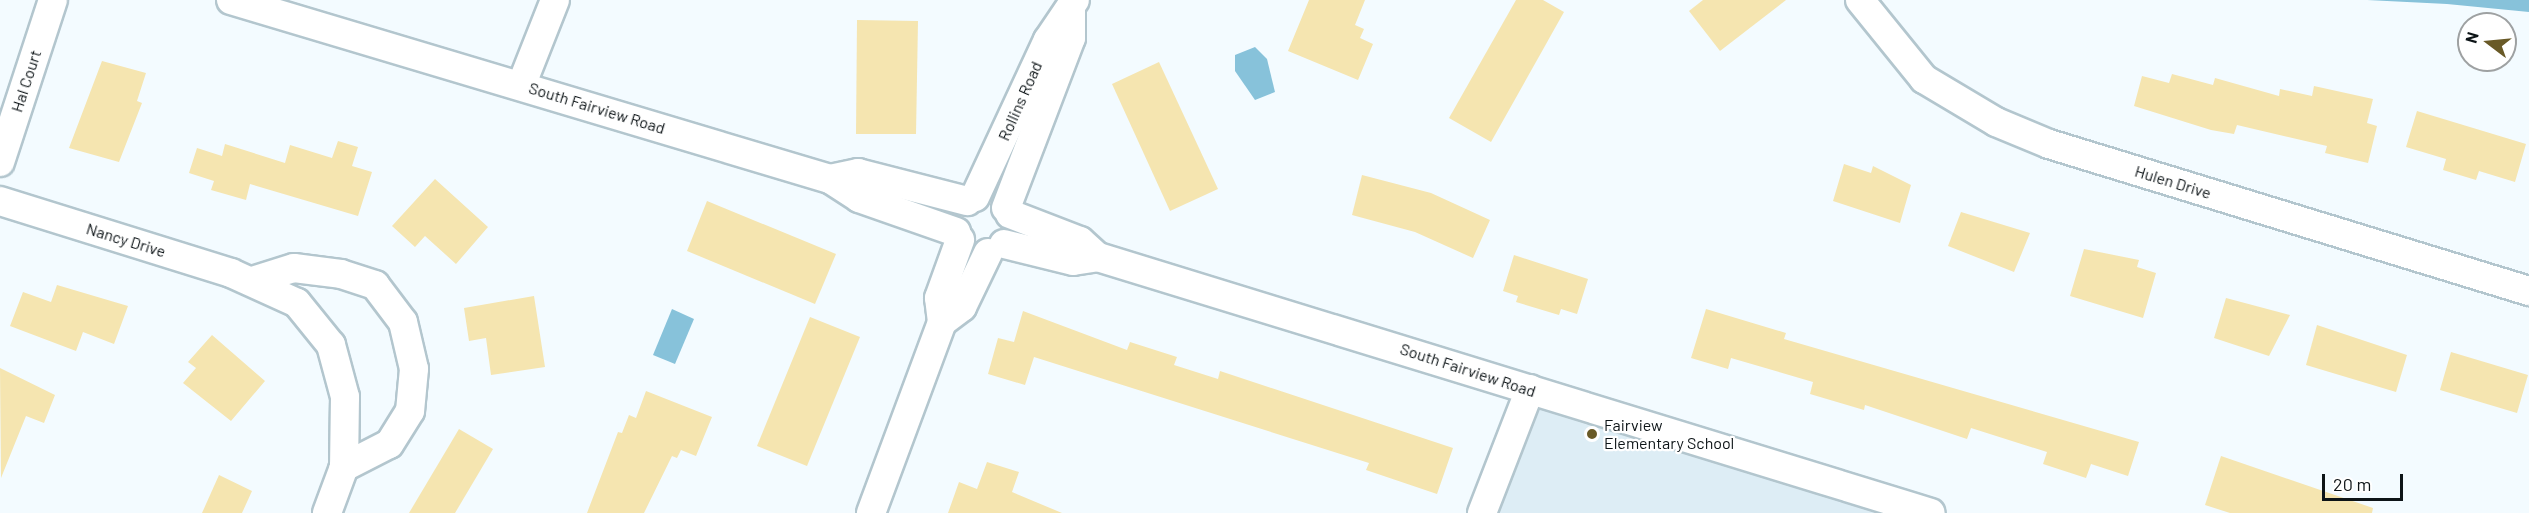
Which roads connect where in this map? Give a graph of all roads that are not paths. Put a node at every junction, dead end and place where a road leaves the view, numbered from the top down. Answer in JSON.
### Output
{"nodes":[{"id":1,"x":53,"y":0,"type":"edge"},
{"id":2,"x":231,"y":0,"type":"edge"},
{"id":3,"x":555,"y":0,"type":"edge"},
{"id":4,"x":1860,"y":0,"type":"edge"},
{"id":5,"x":1073,"y":4,"type":"edge"},
{"id":6,"x":521,"y":86,"type":"junction"},
{"id":7,"x":0,"y":162,"type":"edge"},
{"id":8,"x":830,"y":179,"type":"junction"},
{"id":9,"x":971,"y":199,"type":"junction"},
{"id":10,"x":0,"y":201,"type":"edge"},
{"id":11,"x":1008,"y":211,"type":"junction"},
{"id":12,"x":958,"y":236,"type":"junction"},
{"id":13,"x":996,"y":248,"type":"junction"},
{"id":14,"x":1098,"y":256,"type":"junction"},
{"id":15,"x":252,"y":281,"type":"junction"},
{"id":16,"x":2529,"y":291,"type":"edge"},
{"id":17,"x":942,"y":322,"type":"junction"},
{"id":18,"x":1530,"y":390,"type":"junction"},
{"id":19,"x":344,"y":466,"type":"junction"},
{"id":20,"x":327,"y":513,"type":"edge"},
{"id":21,"x":871,"y":513,"type":"edge"},
{"id":22,"x":1482,"y":513,"type":"edge"},
{"id":23,"x":1931,"y":513,"type":"edge"}],
"edges":[{"from":1,"to":7,"type":"street","name":"Hal Court"},
{"from":2,"to":6,"type":"street","name":"South Fairview Road"},
{"from":3,"to":6,"type":"street"},
{"from":4,"to":16,"type":"street","name":"Hulen Drive"},
{"from":5,"to":9,"type":"street","name":"Rollins Road"},
{"from":5,"to":11,"type":"street","name":"Rollins Road"},
{"from":6,"to":8,"type":"street","name":"South Fairview Road"},
{"from":8,"to":9,"type":"street"},
{"from":8,"to":12,"type":"street","name":"South Fairview Road"},
{"from":9,"to":11,"type":"street"},
{"from":9,"to":12,"type":"street"},
{"from":10,"to":15,"type":"street","name":"Nancy Drive"},
{"from":11,"to":13,"type":"street"},
{"from":11,"to":14,"type":"street"},
{"from":12,"to":13,"type":"street"},
{"from":12,"to":17,"type":"street"},
{"from":13,"to":14,"type":"street","name":"South Fairview Road"},
{"from":13,"to":17,"type":"street"},
{"from":14,"to":18,"type":"street","name":"South Fairview Road"},
{"from":15,"to":19,"type":"street","name":"Nancy Drive"},
{"from":15,"to":19,"type":"street"},
{"from":17,"to":21,"type":"street"},
{"from":18,"to":22,"type":"street"},
{"from":18,"to":23,"type":"street","name":"South Fairview Road"},
{"from":19,"to":20,"type":"street"}]}
